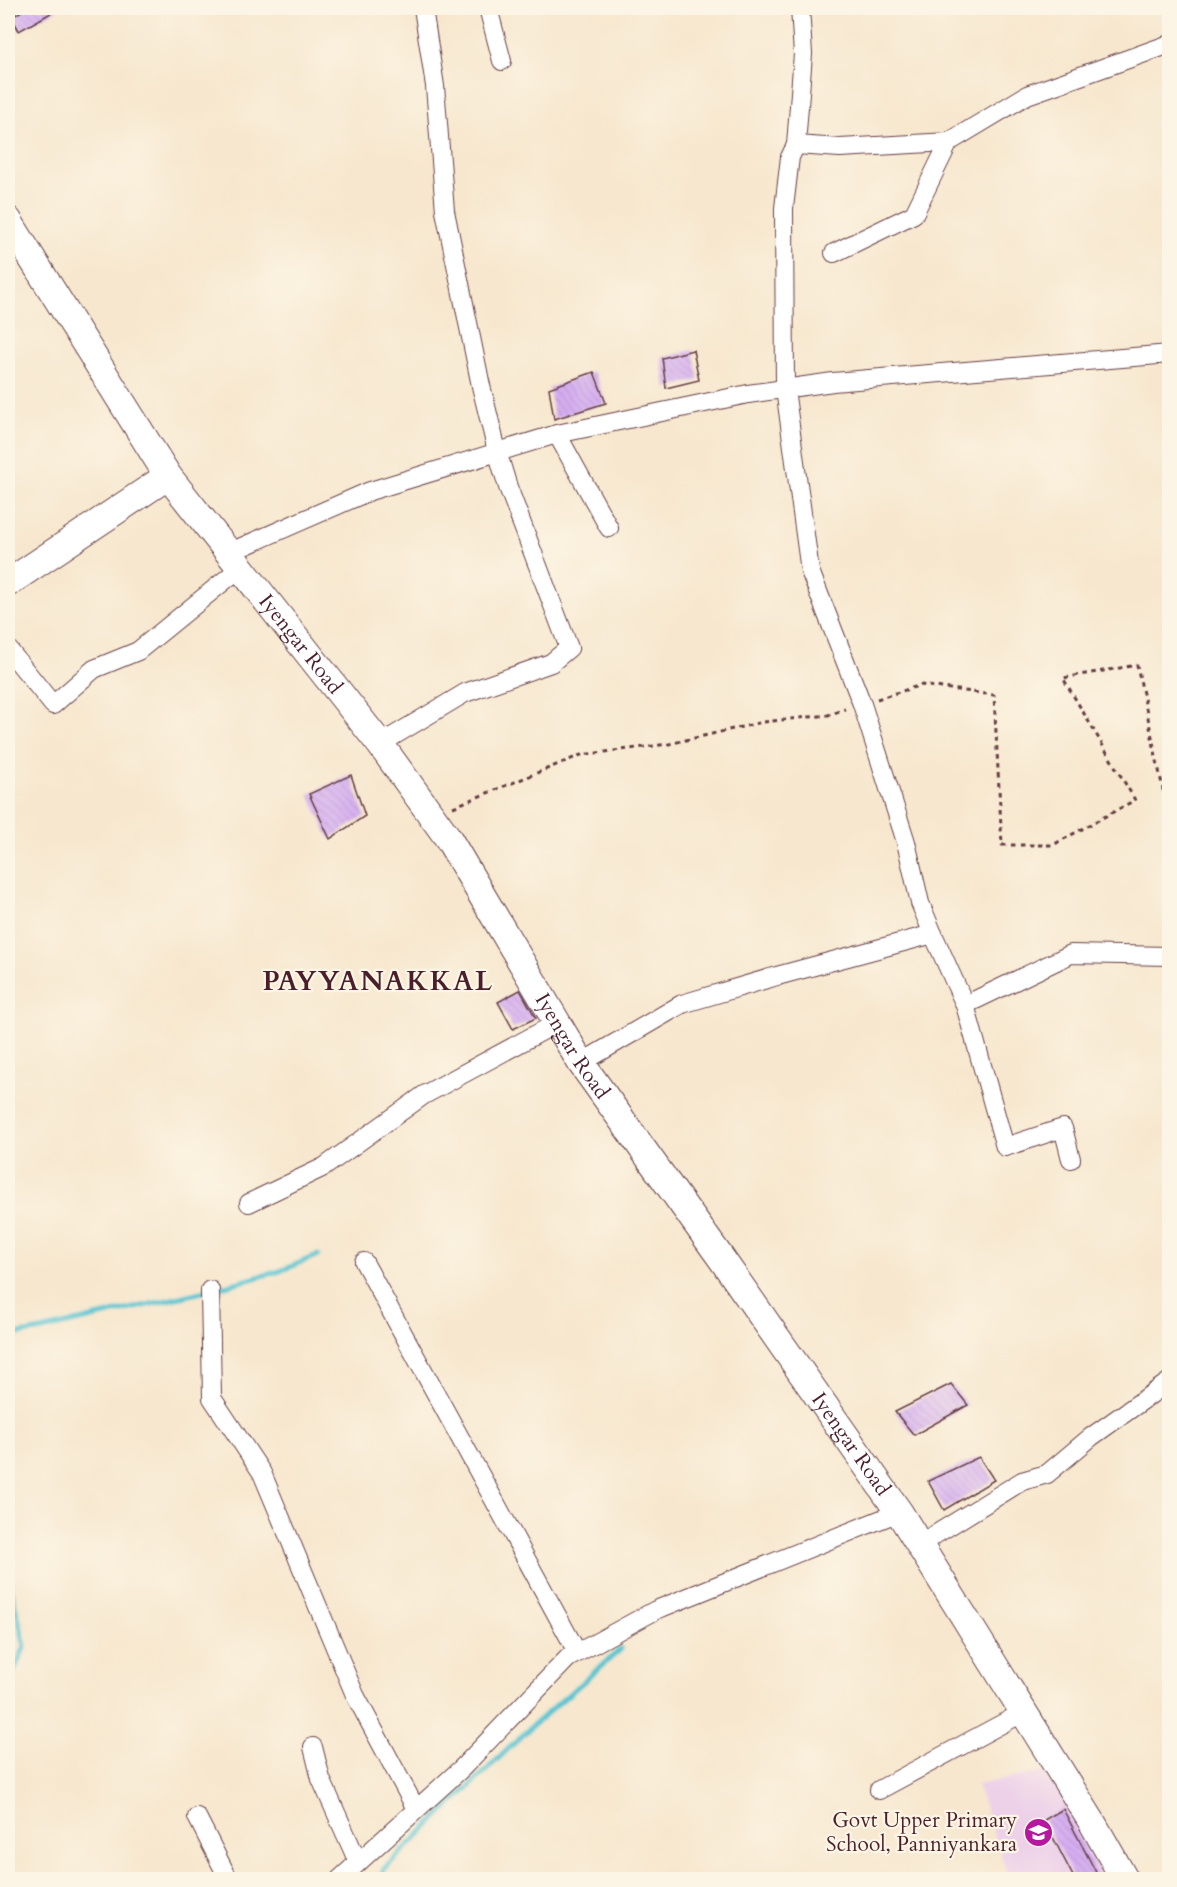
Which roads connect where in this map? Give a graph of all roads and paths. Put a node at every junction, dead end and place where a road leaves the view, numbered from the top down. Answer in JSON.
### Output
{"nodes":[{"id":1,"x":423,"y":8,"type":"edge"},
{"id":2,"x":488,"y":8,"type":"edge"},
{"id":3,"x":800,"y":8,"type":"edge"},
{"id":4,"x":1170,"y":44,"type":"edge"},
{"id":5,"x":502,"y":61,"type":"dead end"},
{"id":6,"x":949,"y":142,"type":"junction"},
{"id":7,"x":796,"y":145,"type":"junction"},
{"id":8,"x":8,"y":220,"type":"edge"},
{"id":9,"x":834,"y":254,"type":"dead end"},
{"id":10,"x":1170,"y":354,"type":"edge"},
{"id":11,"x":785,"y":389,"type":"junction"},
{"id":12,"x":557,"y":434,"type":"junction"},
{"id":13,"x":497,"y":451,"type":"junction"},
{"id":14,"x":168,"y":476,"type":"junction"},
{"id":15,"x":609,"y":528,"type":"dead end"},
{"id":16,"x":234,"y":561,"type":"junction"},
{"id":17,"x":8,"y":584,"type":"edge"},
{"id":18,"x":8,"y":649,"type":"edge"},
{"id":19,"x":862,"y":704,"type":"junction"},
{"id":20,"x":380,"y":744,"type":"junction"},
{"id":21,"x":1170,"y":810,"type":"edge"},
{"id":22,"x":431,"y":816,"type":"junction"},
{"id":23,"x":933,"y":934,"type":"junction"},
{"id":24,"x":1170,"y":956,"type":"edge"},
{"id":25,"x":965,"y":1005,"type":"junction"},
{"id":26,"x":557,"y":1023,"type":"junction"},
{"id":27,"x":581,"y":1063,"type":"junction"},
{"id":28,"x":1071,"y":1159,"type":"dead end"},
{"id":29,"x":249,"y":1203,"type":"dead end"},
{"id":30,"x":364,"y":1262,"type":"dead end"},
{"id":31,"x":210,"y":1290,"type":"dead end"},
{"id":32,"x":1170,"y":1381,"type":"edge"},
{"id":33,"x":900,"y":1512,"type":"junction"},
{"id":34,"x":920,"y":1544,"type":"junction"},
{"id":35,"x":577,"y":1652,"type":"junction"},
{"id":36,"x":1024,"y":1712,"type":"junction"},
{"id":37,"x":313,"y":1747,"type":"dead end"},
{"id":38,"x":879,"y":1790,"type":"dead end"},
{"id":39,"x":416,"y":1809,"type":"junction"},
{"id":40,"x":197,"y":1816,"type":"dead end"},
{"id":41,"x":358,"y":1862,"type":"junction"},
{"id":42,"x":229,"y":1880,"type":"edge"},
{"id":43,"x":339,"y":1880,"type":"edge"},
{"id":44,"x":1125,"y":1880,"type":"edge"}],
"edges":[{"from":1,"to":13,"type":"street"},
{"from":2,"to":5,"type":"street"},
{"from":3,"to":7,"type":"street"},
{"from":4,"to":6,"type":"street"},
{"from":6,"to":7,"type":"street"},
{"from":6,"to":9,"type":"street"},
{"from":7,"to":11,"type":"street"},
{"from":8,"to":14,"type":"main road","name":"Iyengar Road"},
{"from":10,"to":11,"type":"street"},
{"from":11,"to":12,"type":"street"},
{"from":11,"to":19,"type":"street"},
{"from":12,"to":13,"type":"street"},
{"from":12,"to":15,"type":"street"},
{"from":13,"to":16,"type":"street"},
{"from":13,"to":20,"type":"street"},
{"from":14,"to":16,"type":"main road","name":"Iyengar Road"},
{"from":14,"to":17,"type":"main road"},
{"from":16,"to":18,"type":"street"},
{"from":16,"to":20,"type":"main road","name":"Iyengar Road"},
{"from":19,"to":21,"type":"path"},
{"from":19,"to":22,"type":"path"},
{"from":19,"to":23,"type":"street"},
{"from":20,"to":22,"type":"main road","name":"Iyengar Road"},
{"from":22,"to":26,"type":"main road","name":"Iyengar Road"},
{"from":23,"to":25,"type":"street"},
{"from":23,"to":27,"type":"street"},
{"from":24,"to":25,"type":"street"},
{"from":25,"to":28,"type":"street"},
{"from":26,"to":27,"type":"main road","name":"Iyengar Road"},
{"from":26,"to":29,"type":"street"},
{"from":27,"to":33,"type":"main road","name":"Iyengar Road"},
{"from":30,"to":35,"type":"street"},
{"from":31,"to":39,"type":"street"},
{"from":32,"to":34,"type":"street"},
{"from":33,"to":34,"type":"main road","name":"Iyengar Road"},
{"from":33,"to":35,"type":"street"},
{"from":34,"to":36,"type":"main road","name":"Iyengar Road"},
{"from":35,"to":39,"type":"street"},
{"from":36,"to":38,"type":"street"},
{"from":36,"to":44,"type":"main road","name":"Iyengar Road"},
{"from":37,"to":41,"type":"street"},
{"from":39,"to":41,"type":"street"},
{"from":40,"to":42,"type":"street"},
{"from":41,"to":43,"type":"street"}]}
